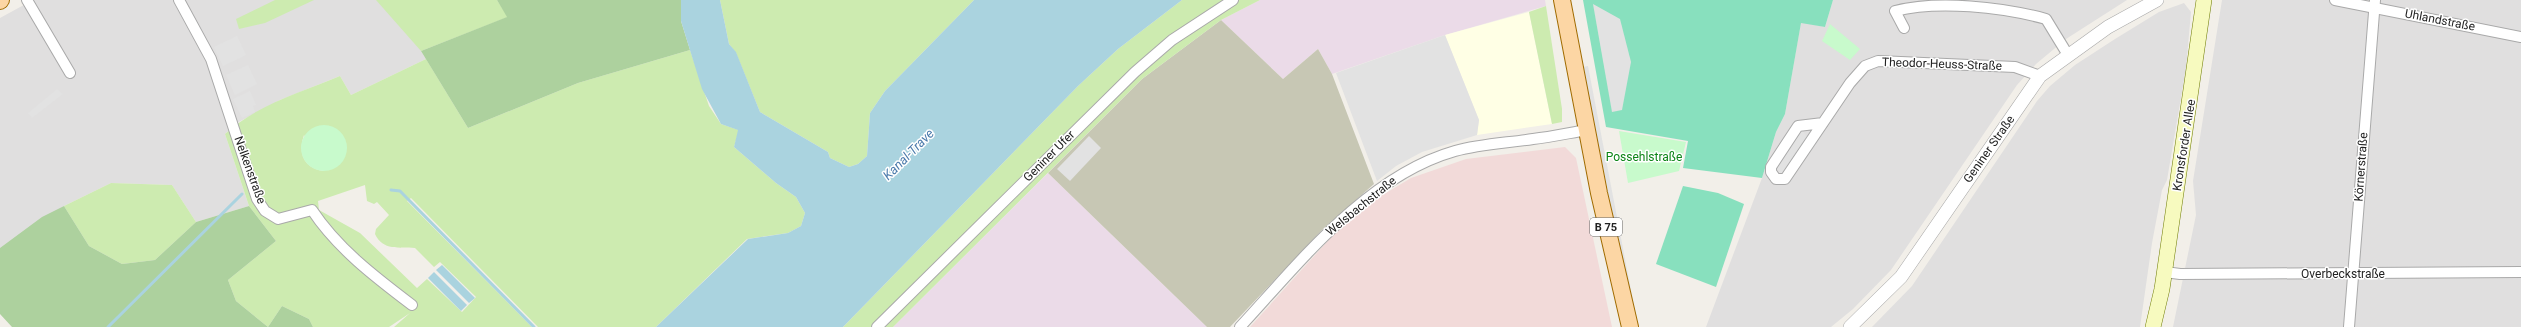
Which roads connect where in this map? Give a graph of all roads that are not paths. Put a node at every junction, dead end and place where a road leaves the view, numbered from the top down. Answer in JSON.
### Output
{"nodes":[{"id":1,"x":27,"y":0,"type":"edge"},
{"id":2,"x":179,"y":0,"type":"edge"},
{"id":3,"x":1233,"y":0,"type":"edge"},
{"id":4,"x":1562,"y":0,"type":"edge"},
{"id":5,"x":2156,"y":0,"type":"edge"},
{"id":6,"x":2169,"y":0,"type":"edge"},
{"id":7,"x":2204,"y":0,"type":"edge"},
{"id":8,"x":2335,"y":0,"type":"edge"},
{"id":9,"x":2375,"y":4,"type":"edge"},
{"id":10,"x":1904,"y":28,"type":"dead end"},
{"id":11,"x":2521,"y":37,"type":"edge"},
{"id":12,"x":2068,"y":54,"type":"junction"},
{"id":13,"x":70,"y":73,"type":"dead end"},
{"id":14,"x":2040,"y":76,"type":"junction"},
{"id":15,"x":1823,"y":123,"type":"junction"},
{"id":16,"x":1587,"y":130,"type":"junction"},
{"id":17,"x":2165,"y":272,"type":"junction"},
{"id":18,"x":2521,"y":272,"type":"edge"},
{"id":19,"x":2353,"y":274,"type":"junction"},
{"id":20,"x":1618,"y":282,"type":"junction"},
{"id":21,"x":2162,"y":289,"type":"junction"},
{"id":22,"x":412,"y":305,"type":"dead end"},
{"id":23,"x":878,"y":327,"type":"edge"},
{"id":24,"x":1240,"y":327,"type":"edge"},
{"id":25,"x":1625,"y":327,"type":"edge"},
{"id":26,"x":1630,"y":327,"type":"edge"},
{"id":27,"x":1850,"y":327,"type":"edge"},
{"id":28,"x":2153,"y":327,"type":"edge"},
{"id":29,"x":2161,"y":327,"type":"edge"},
{"id":30,"x":2349,"y":327,"type":"edge"}],
"edges":[{"from":1,"to":13,"type":"street"},
{"from":2,"to":22,"type":"street","name":"Nelkenstraße"},
{"from":3,"to":23,"type":"street","name":"Geniner Ufer"},
{"from":4,"to":16,"type":"main road","number":"B 75"},
{"from":5,"to":6,"type":"street","name":"Geniner Straße"},
{"from":5,"to":12,"type":"street","name":"Geniner Straße"},
{"from":7,"to":17,"type":"main road","name":"Kronsforder Allee"},
{"from":8,"to":9,"type":"street","name":"Uhlandstraße"},
{"from":9,"to":11,"type":"street","name":"Uhlandstraße"},
{"from":9,"to":19,"type":"street","name":"Körnerstraße"},
{"from":10,"to":12,"type":"street"},
{"from":12,"to":14,"type":"street","name":"Geniner Straße"},
{"from":14,"to":15,"type":"street","name":"Theodor-Heuss-Straße"},
{"from":14,"to":27,"type":"street","name":"Geniner Straße"},
{"from":15,"to":15,"type":"street","name":"Theodor-Heuss-Straße"},
{"from":16,"to":20,"type":"main road","number":"B 75"},
{"from":16,"to":24,"type":"street","name":"Welsbachstraße"},
{"from":17,"to":19,"type":"street","name":"Overbeckstraße"},
{"from":17,"to":21,"type":"main road","name":"Kronsforder Allee"},
{"from":18,"to":19,"type":"street","name":"Overbeckstraße"},
{"from":19,"to":30,"type":"street","name":"Körnerstraße"},
{"from":20,"to":25,"type":"main road","number":"B 75"},
{"from":20,"to":26,"type":"main road","number":"B 75"},
{"from":21,"to":28,"type":"main road","name":"Kronsforder Allee"},
{"from":21,"to":29,"type":"main road","name":"Kronsforder Allee"}]}
